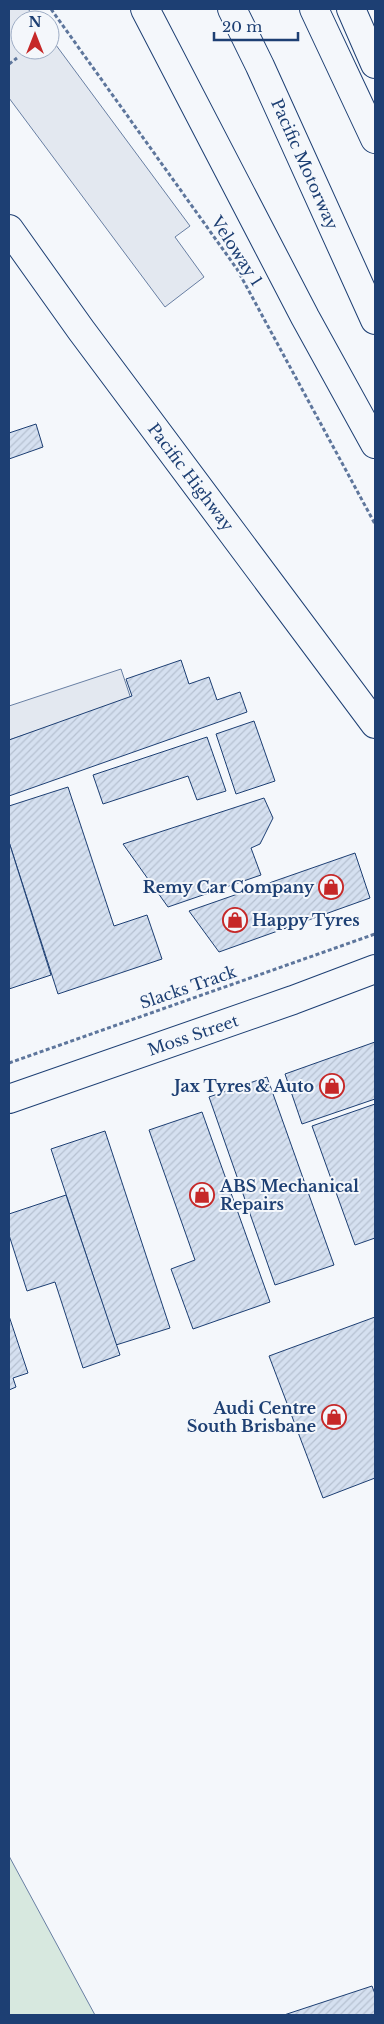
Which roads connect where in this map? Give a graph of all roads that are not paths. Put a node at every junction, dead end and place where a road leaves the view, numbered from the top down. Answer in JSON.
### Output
{"nodes":[{"id":1,"x":146,"y":9,"type":"edge"},
{"id":2,"x":232,"y":9,"type":"edge"},
{"id":3,"x":314,"y":9,"type":"edge"},
{"id":4,"x":351,"y":9,"type":"edge"},
{"id":5,"x":375,"y":64,"type":"edge"},
{"id":6,"x":375,"y":139,"type":"edge"},
{"id":7,"x":9,"y":228,"type":"edge"},
{"id":8,"x":375,"y":320,"type":"edge"},
{"id":9,"x":375,"y":444,"type":"edge"},
{"id":10,"x":375,"y":724,"type":"edge"},
{"id":11,"x":375,"y":969,"type":"edge"},
{"id":12,"x":9,"y":1099,"type":"edge"}],
"edges":[{"from":1,"to":9,"type":"main road"},
{"from":2,"to":8,"type":"main road","name":"Pacific Motorway"},
{"from":3,"to":6,"type":"main road"},
{"from":4,"to":5,"type":"main road"},
{"from":7,"to":10,"type":"main road","name":"Pacific Highway"},
{"from":11,"to":12,"type":"main road","name":"Moss Street"}]}
